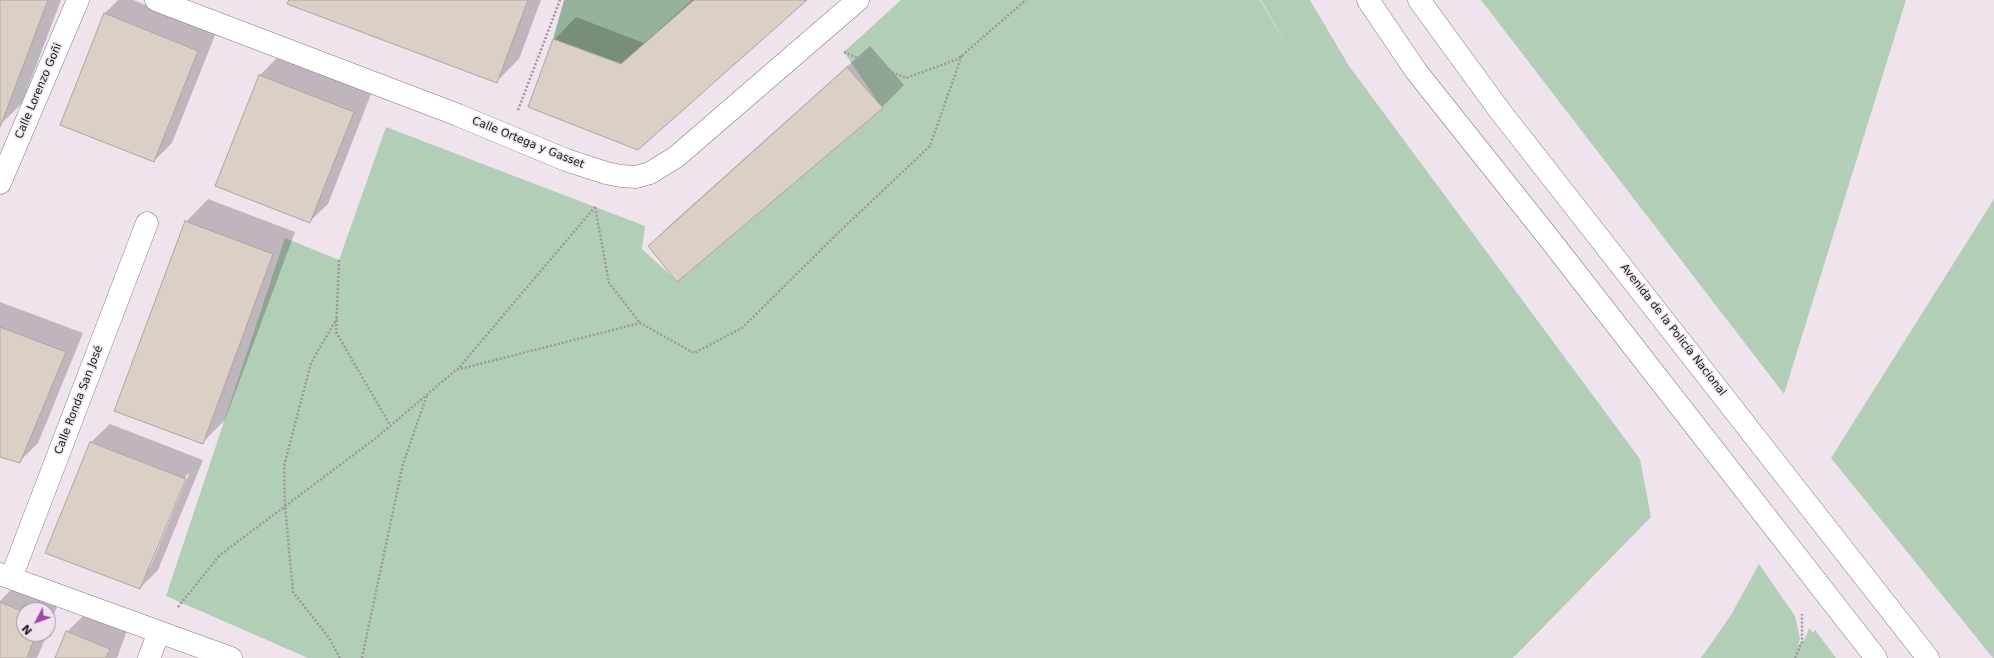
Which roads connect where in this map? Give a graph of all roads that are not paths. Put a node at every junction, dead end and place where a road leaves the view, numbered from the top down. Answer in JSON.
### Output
{"nodes":[{"id":1,"x":78,"y":0,"type":"edge"},
{"id":2,"x":156,"y":0,"type":"edge"},
{"id":3,"x":858,"y":0,"type":"edge"},
{"id":4,"x":1368,"y":0,"type":"edge"},
{"id":5,"x":1419,"y":0,"type":"edge"},
{"id":6,"x":2,"y":175,"type":"edge"},
{"id":7,"x":147,"y":223,"type":"dead end"},
{"id":8,"x":6,"y":576,"type":"edge"},
{"id":9,"x":159,"y":632,"type":"junction"},
{"id":10,"x":149,"y":658,"type":"edge"},
{"id":11,"x":231,"y":658,"type":"edge"},
{"id":12,"x":1876,"y":658,"type":"edge"},
{"id":13,"x":1928,"y":658,"type":"edge"}],
"edges":[{"from":1,"to":6,"type":"main road","name":"Calle Lorenzo Goñi"},
{"from":2,"to":3,"type":"main road","name":"Calle Ortega y Gasset"},
{"from":4,"to":12,"type":"main road"},
{"from":5,"to":13,"type":"main road","name":"Avenida de la Policía Nacional"},
{"from":7,"to":8,"type":"main road","name":"Calle Ronda San José"},
{"from":8,"to":9,"type":"main road"},
{"from":9,"to":10,"type":"main road"},
{"from":9,"to":11,"type":"main road"}]}
